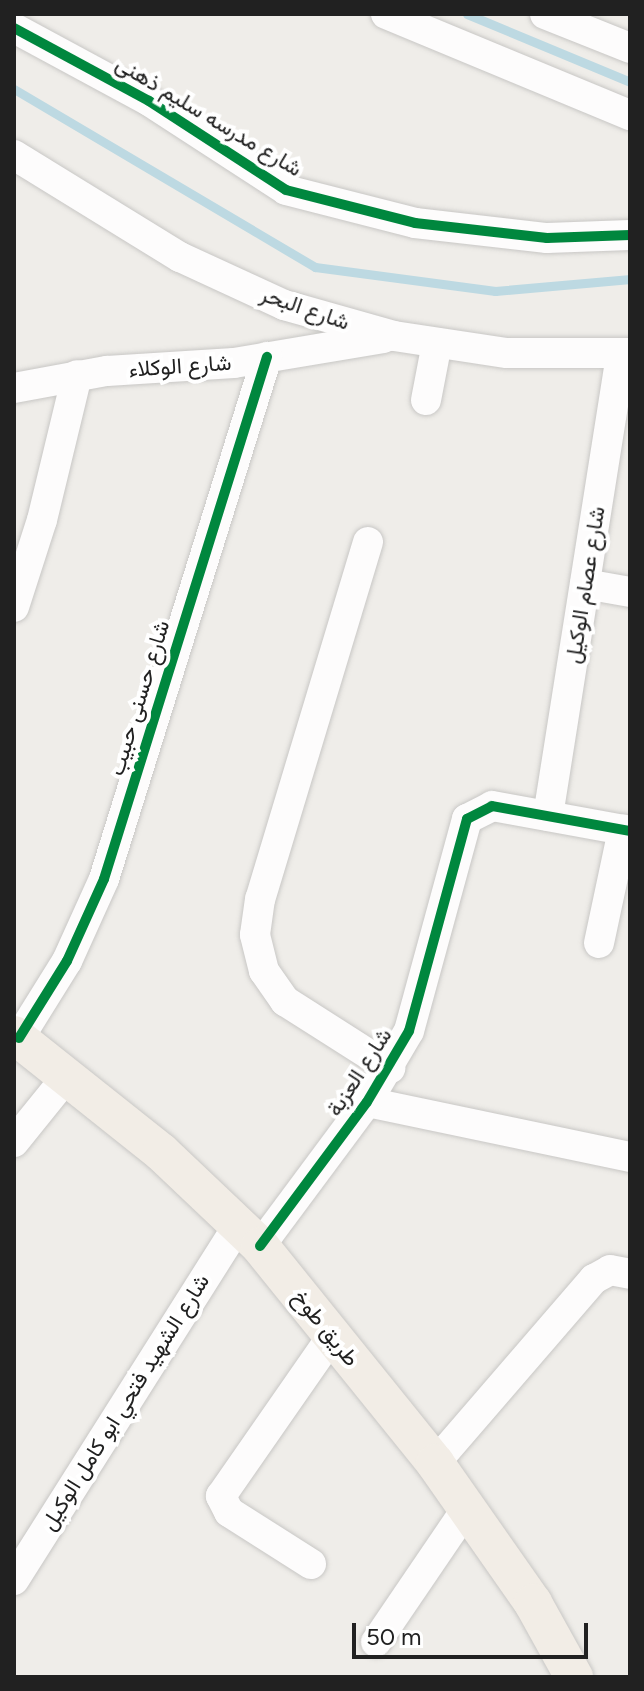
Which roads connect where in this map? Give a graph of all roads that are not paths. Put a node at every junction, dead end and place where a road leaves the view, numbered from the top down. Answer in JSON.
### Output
{"nodes":[{"id":1,"x":386,"y":14,"type":"edge"},
{"id":2,"x":545,"y":14,"type":"edge"},
{"id":3,"x":14,"y":28,"type":"edge"},
{"id":4,"x":630,"y":48,"type":"edge"},
{"id":5,"x":630,"y":115,"type":"edge"},
{"id":6,"x":14,"y":155,"type":"edge"},
{"id":7,"x":630,"y":235,"type":"edge"},
{"id":8,"x":394,"y":336,"type":"junction"},
{"id":9,"x":437,"y":343,"type":"junction"},
{"id":10,"x":626,"y":354,"type":"edge"},
{"id":11,"x":267,"y":357,"type":"junction"},
{"id":12,"x":77,"y":375,"type":"junction"},
{"id":13,"x":14,"y":388,"type":"edge"},
{"id":14,"x":426,"y":400,"type":"dead end"},
{"id":15,"x":368,"y":542,"type":"dead end"},
{"id":16,"x":585,"y":584,"type":"junction"},
{"id":17,"x":630,"y":592,"type":"edge"},
{"id":18,"x":14,"y":607,"type":"edge"},
{"id":19,"x":548,"y":816,"type":"junction"},
{"id":20,"x":627,"y":831,"type":"edge"},
{"id":21,"x":599,"y":943,"type":"dead end"},
{"id":22,"x":16,"y":1037,"type":"edge"},
{"id":23,"x":390,"y":1068,"type":"junction"},
{"id":24,"x":68,"y":1075,"type":"junction"},
{"id":25,"x":367,"y":1102,"type":"junction"},
{"id":26,"x":14,"y":1142,"type":"edge"},
{"id":27,"x":630,"y":1157,"type":"edge"},
{"id":28,"x":249,"y":1235,"type":"junction"},
{"id":29,"x":630,"y":1274,"type":"edge"},
{"id":30,"x":333,"y":1335,"type":"junction"},
{"id":31,"x":435,"y":1463,"type":"junction"},
{"id":32,"x":467,"y":1508,"type":"junction"},
{"id":33,"x":311,"y":1564,"type":"dead end"},
{"id":34,"x":14,"y":1580,"type":"edge"},
{"id":35,"x":376,"y":1642,"type":"dead end"},
{"id":36,"x":574,"y":1677,"type":"edge"}],
"edges":[{"from":1,"to":5,"type":"street"},
{"from":2,"to":4,"type":"street"},
{"from":3,"to":7,"type":"street","name":"شارع مدرسه سليم ذهنى"},
{"from":6,"to":8,"type":"street","name":"شارع البحر"},
{"from":8,"to":9,"type":"street","name":"شارع البحر"},
{"from":8,"to":11,"type":"street","name":"شارع الوكلاء"},
{"from":9,"to":10,"type":"street","name":"شارع البحر"},
{"from":9,"to":14,"type":"street"},
{"from":10,"to":16,"type":"street","name":"شارع عصام الوكيل"},
{"from":11,"to":12,"type":"street","name":"شارع الوكلاء"},
{"from":11,"to":22,"type":"street","name":"شارع حسنى حبيب"},
{"from":12,"to":13,"type":"street","name":"شارع الوكلاء"},
{"from":12,"to":18,"type":"street"},
{"from":15,"to":23,"type":"street"},
{"from":16,"to":17,"type":"street"},
{"from":16,"to":19,"type":"street","name":"شارع عصام الوكيل"},
{"from":19,"to":20,"type":"street"},
{"from":19,"to":23,"type":"street","name":"شارع العزبة"},
{"from":20,"to":21,"type":"street"},
{"from":22,"to":24,"type":"main road","name":"طريق طوخ"},
{"from":23,"to":25,"type":"street","name":"شارع العزبة"},
{"from":24,"to":26,"type":"street"},
{"from":24,"to":28,"type":"main road","name":"طريق طوخ"},
{"from":25,"to":27,"type":"street"},
{"from":25,"to":28,"type":"street","name":"شارع العزبة"},
{"from":28,"to":30,"type":"main road","name":"طريق طوخ"},
{"from":28,"to":34,"type":"street","name":"شارع الشهيد فتحي ابو كامل الوكيل"},
{"from":29,"to":31,"type":"street"},
{"from":30,"to":31,"type":"main road","name":"طريق طوخ"},
{"from":30,"to":33,"type":"street"},
{"from":31,"to":32,"type":"main road","name":"طريق طوخ"},
{"from":32,"to":35,"type":"street"},
{"from":32,"to":36,"type":"main road","name":"طريق طوخ"}]}
